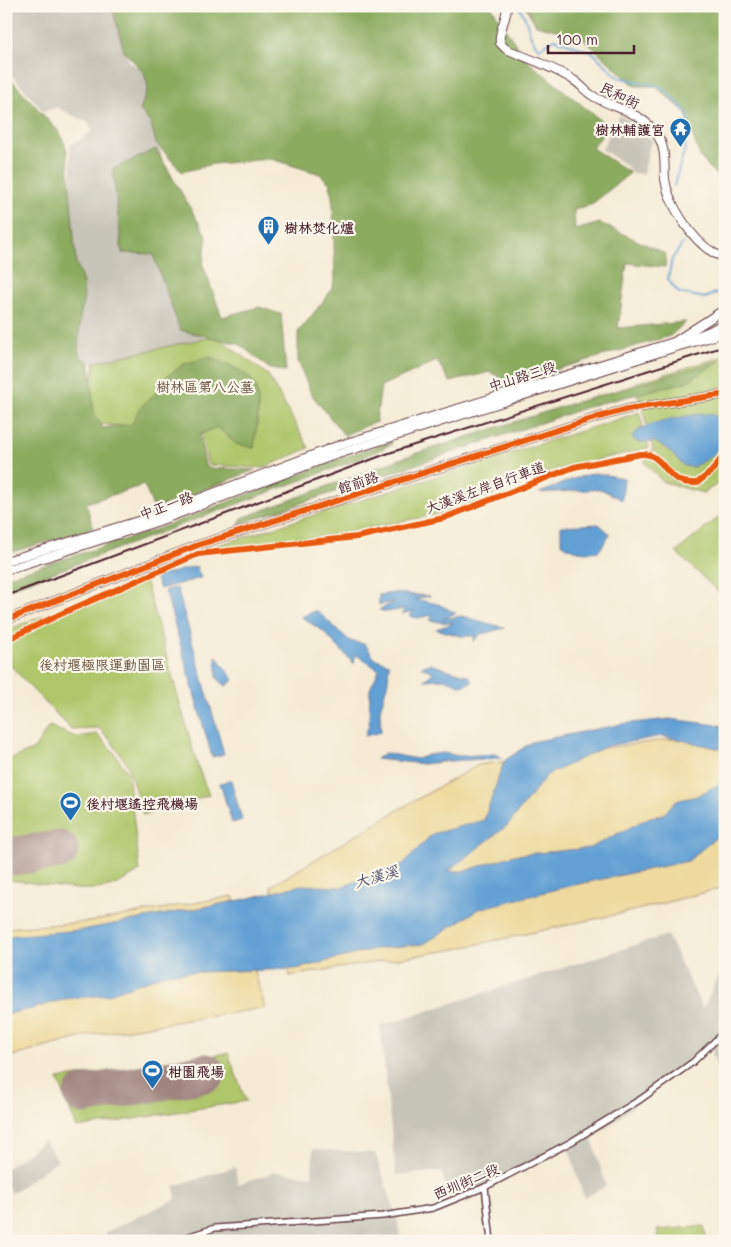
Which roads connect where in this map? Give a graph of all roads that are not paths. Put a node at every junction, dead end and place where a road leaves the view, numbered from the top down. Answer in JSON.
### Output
{"nodes":[{"id":1,"x":507,"y":6,"type":"edge"},
{"id":2,"x":725,"y":257,"type":"edge"},
{"id":3,"x":723,"y":309,"type":"edge"},
{"id":4,"x":725,"y":323,"type":"edge"},
{"id":5,"x":725,"y":333,"type":"edge"},
{"id":6,"x":677,"y":344,"type":"junction"},
{"id":7,"x":725,"y":394,"type":"edge"},
{"id":8,"x":319,"y":451,"type":"joint"},
{"id":9,"x":332,"y":456,"type":"joint"},
{"id":10,"x":6,"y":562,"type":"edge"},
{"id":11,"x":6,"y":570,"type":"edge"},
{"id":12,"x":6,"y":620,"type":"edge"},
{"id":13,"x":725,"y":1031,"type":"edge"},
{"id":14,"x":485,"y":1187,"type":"junction"},
{"id":15,"x":174,"y":1241,"type":"edge"},
{"id":16,"x":491,"y":1241,"type":"edge"}],
"edges":[{"from":1,"to":2,"type":"main road","name":"民和街"},
{"from":3,"to":6,"type":"main road","name":"中山路三段"},
{"from":4,"to":6,"type":"main road"},
{"from":5,"to":6,"type":"main road","name":"中山路三段"},
{"from":6,"to":8,"type":"main road","name":"中山路三段"},
{"from":6,"to":9,"type":"main road","name":"中山路三段"},
{"from":7,"to":12,"type":"main road","name":"館前路"},
{"from":8,"to":10,"type":"main road","name":"中正一路"},
{"from":9,"to":11,"type":"main road","name":"中正一路"},
{"from":13,"to":14,"type":"street","name":"西圳街二段"},
{"from":14,"to":15,"type":"street","name":"西圳街二段"},
{"from":14,"to":16,"type":"street"}]}
